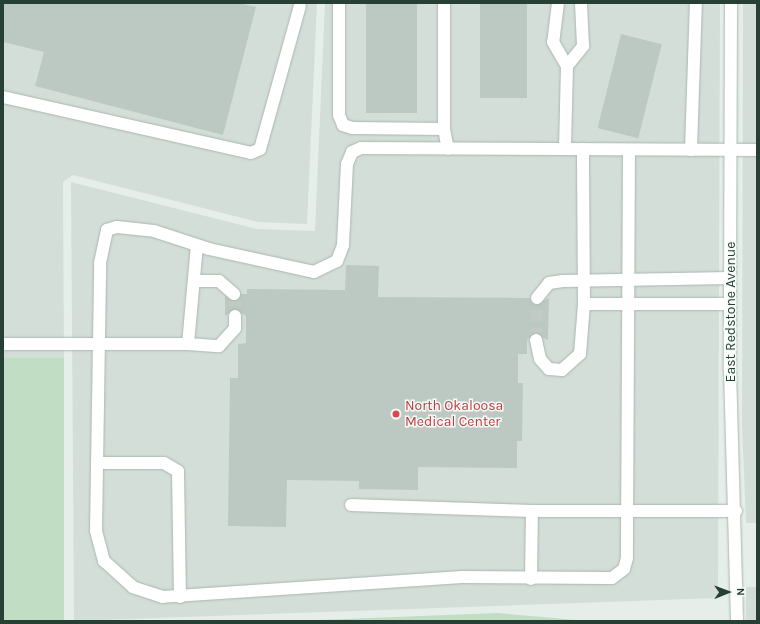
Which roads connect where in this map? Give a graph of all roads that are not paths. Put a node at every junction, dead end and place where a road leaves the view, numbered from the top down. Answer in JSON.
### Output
{"nodes":[{"id":1,"x":339,"y":3,"type":"edge"},
{"id":2,"x":444,"y":3,"type":"edge"},
{"id":3,"x":558,"y":3,"type":"edge"},
{"id":4,"x":580,"y":3,"type":"edge"},
{"id":5,"x":696,"y":3,"type":"edge"},
{"id":6,"x":731,"y":3,"type":"edge"},
{"id":7,"x":297,"y":4,"type":"edge"},
{"id":8,"x":567,"y":66,"type":"junction"},
{"id":9,"x":3,"y":97,"type":"edge"},
{"id":10,"x":444,"y":129,"type":"junction"},
{"id":11,"x":448,"y":149,"type":"junction"},
{"id":12,"x":565,"y":149,"type":"junction"},
{"id":13,"x":583,"y":149,"type":"junction"},
{"id":14,"x":691,"y":150,"type":"junction"},
{"id":15,"x":757,"y":150,"type":"edge"},
{"id":16,"x":629,"y":151,"type":"junction"},
{"id":17,"x":731,"y":151,"type":"junction"},
{"id":18,"x":197,"y":245,"type":"junction"},
{"id":19,"x":730,"y":278,"type":"junction"},
{"id":20,"x":581,"y":280,"type":"junction"},
{"id":21,"x":196,"y":281,"type":"junction"},
{"id":22,"x":629,"y":281,"type":"junction"},
{"id":23,"x":234,"y":294,"type":"dead end"},
{"id":24,"x":537,"y":298,"type":"tunnel mouth"},
{"id":25,"x":629,"y":303,"type":"junction"},
{"id":26,"x":584,"y":304,"type":"junction"},
{"id":27,"x":730,"y":304,"type":"junction"},
{"id":28,"x":235,"y":316,"type":"tunnel mouth"},
{"id":29,"x":536,"y":340,"type":"tunnel mouth"},
{"id":30,"x":3,"y":344,"type":"edge"},
{"id":31,"x":100,"y":344,"type":"junction"},
{"id":32,"x":188,"y":344,"type":"junction"},
{"id":33,"x":97,"y":463,"type":"junction"},
{"id":34,"x":351,"y":505,"type":"dead end"},
{"id":35,"x":532,"y":511,"type":"junction"},
{"id":36,"x":628,"y":511,"type":"junction"},
{"id":37,"x":736,"y":511,"type":"junction"},
{"id":38,"x":531,"y":579,"type":"junction"},
{"id":39,"x":180,"y":597,"type":"junction"},
{"id":40,"x":737,"y":621,"type":"edge"}],
"edges":[{"from":1,"to":10,"type":"street"},
{"from":2,"to":10,"type":"street"},
{"from":3,"to":8,"type":"street"},
{"from":4,"to":8,"type":"street"},
{"from":5,"to":14,"type":"street"},
{"from":6,"to":17,"type":"street","name":"East Redstone Avenue"},
{"from":7,"to":9,"type":"street"},
{"from":8,"to":12,"type":"street"},
{"from":10,"to":11,"type":"street"},
{"from":11,"to":12,"type":"street"},
{"from":11,"to":18,"type":"street"},
{"from":12,"to":13,"type":"street"},
{"from":13,"to":16,"type":"street"},
{"from":13,"to":20,"type":"street"},
{"from":14,"to":16,"type":"street"},
{"from":14,"to":17,"type":"street"},
{"from":15,"to":17,"type":"street"},
{"from":16,"to":22,"type":"street"},
{"from":17,"to":19,"type":"street","name":"East Redstone Avenue"},
{"from":18,"to":21,"type":"street"},
{"from":18,"to":31,"type":"street"},
{"from":19,"to":22,"type":"street"},
{"from":19,"to":27,"type":"street","name":"East Redstone Avenue"},
{"from":20,"to":22,"type":"street"},
{"from":20,"to":24,"type":"street"},
{"from":20,"to":26,"type":"street"},
{"from":21,"to":23,"type":"street"},
{"from":21,"to":32,"type":"street"},
{"from":22,"to":25,"type":"street"},
{"from":25,"to":26,"type":"street"},
{"from":25,"to":27,"type":"street"},
{"from":25,"to":36,"type":"street"},
{"from":26,"to":29,"type":"street"},
{"from":27,"to":37,"type":"street","name":"East Redstone Avenue"},
{"from":28,"to":32,"type":"street"},
{"from":30,"to":31,"type":"street"},
{"from":31,"to":32,"type":"street"},
{"from":31,"to":33,"type":"street"},
{"from":33,"to":39,"type":"street"},
{"from":33,"to":39,"type":"street"},
{"from":34,"to":35,"type":"street"},
{"from":35,"to":36,"type":"street"},
{"from":35,"to":38,"type":"street"},
{"from":36,"to":37,"type":"street"},
{"from":36,"to":38,"type":"street"},
{"from":37,"to":40,"type":"street","name":"East Redstone Avenue"},
{"from":38,"to":39,"type":"street"}]}
